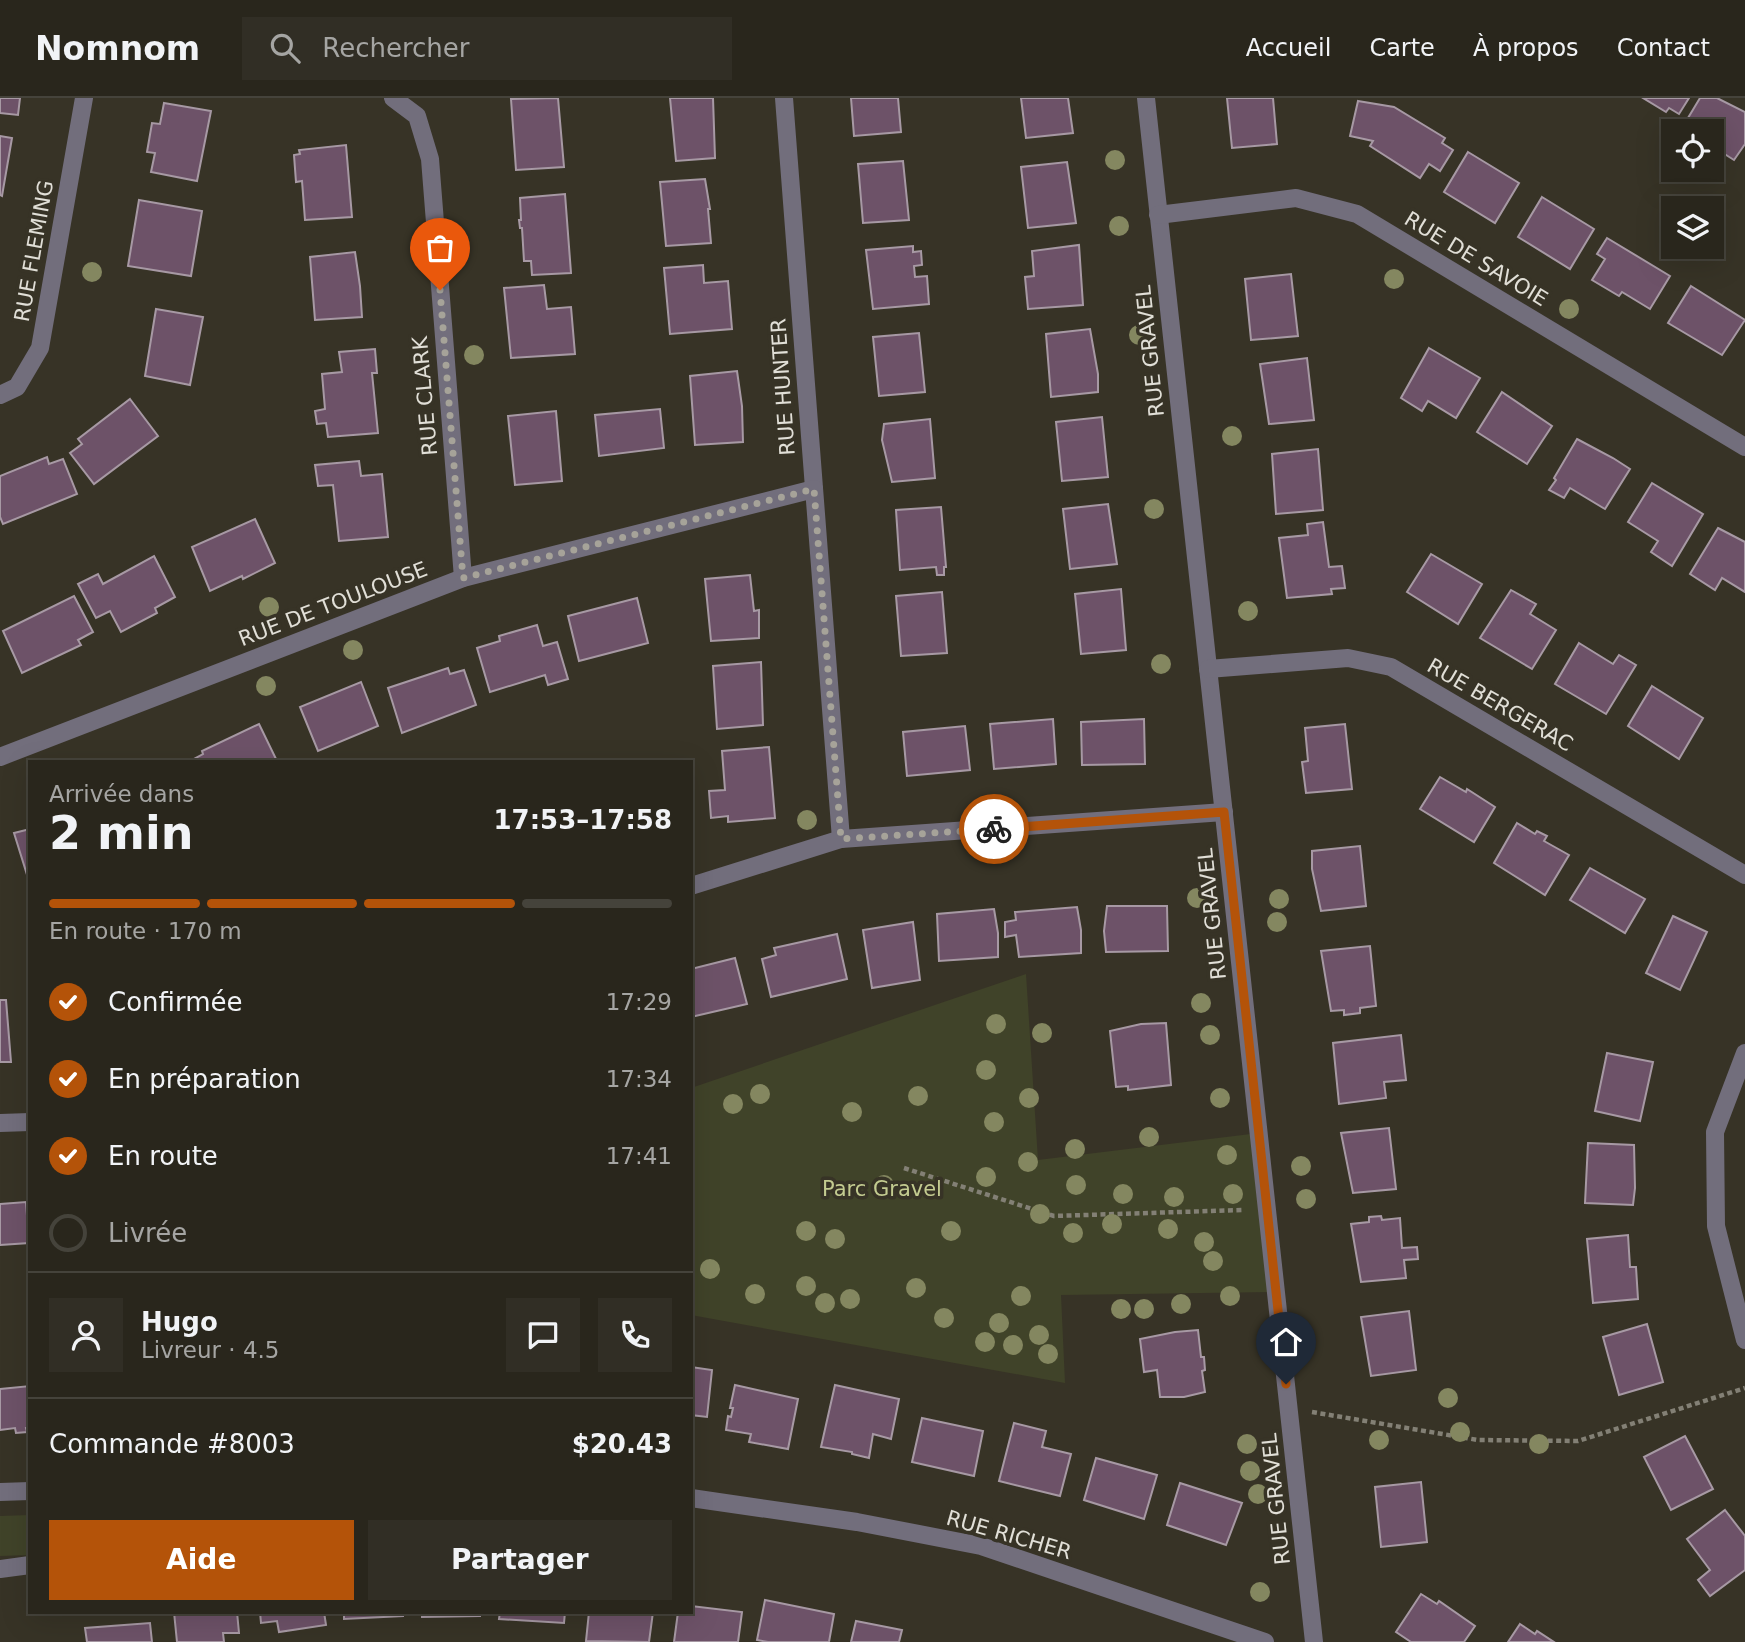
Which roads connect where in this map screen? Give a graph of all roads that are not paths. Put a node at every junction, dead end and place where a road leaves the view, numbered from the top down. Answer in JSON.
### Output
{"nodes":[{"id":1,"x":84,"y":98,"type":"edge"},
{"id":2,"x":393,"y":98,"type":"edge"},
{"id":3,"x":784,"y":98,"type":"edge"},
{"id":4,"x":1146,"y":98,"type":"edge"},
{"id":5,"x":1158,"y":215,"type":"junction"},
{"id":6,"x":0,"y":395,"type":"edge"},
{"id":7,"x":1745,"y":447,"type":"edge"},
{"id":8,"x":814,"y":489,"type":"junction"},
{"id":9,"x":463,"y":578,"type":"junction"},
{"id":10,"x":1208,"y":668,"type":"junction"},
{"id":11,"x":0,"y":757,"type":"edge"},
{"id":12,"x":1224,"y":812,"type":"junction"},
{"id":13,"x":841,"y":839,"type":"junction"},
{"id":14,"x":1745,"y":875,"type":"edge"},
{"id":15,"x":693,"y":885,"type":"edge"},
{"id":16,"x":1745,"y":1053,"type":"edge"},
{"id":17,"x":28,"y":1122,"type":"edge"},
{"id":18,"x":0,"y":1123,"type":"edge"},
{"id":19,"x":1745,"y":1340,"type":"edge"},
{"id":20,"x":28,"y":1491,"type":"edge"},
{"id":21,"x":0,"y":1492,"type":"edge"},
{"id":22,"x":693,"y":1498,"type":"edge"},
{"id":23,"x":28,"y":1565,"type":"edge"},
{"id":24,"x":0,"y":1569,"type":"edge"},
{"id":25,"x":1265,"y":1642,"type":"edge"},
{"id":26,"x":1314,"y":1642,"type":"edge"}],
"edges":[{"from":1,"to":6,"type":"street","name":"RUE FLEMING"},
{"from":2,"to":9,"type":"street","name":"RUE CLARK"},
{"from":3,"to":8,"type":"street","name":"RUE HUNTER"},
{"from":4,"to":5,"type":"street","name":"RUE GRAVEL"},
{"from":5,"to":7,"type":"street","name":"RUE DE SAVOIE"},
{"from":5,"to":10,"type":"street","name":"RUE GRAVEL"},
{"from":8,"to":9,"type":"street","name":"RUE DE TOULOUSE"},
{"from":8,"to":13,"type":"street","name":"RUE HUNTER"},
{"from":9,"to":11,"type":"street","name":"RUE DE TOULOUSE"},
{"from":10,"to":12,"type":"street","name":"RUE GRAVEL"},
{"from":10,"to":14,"type":"street","name":"RUE BERGERAC"},
{"from":12,"to":13,"type":"street"},
{"from":12,"to":26,"type":"street","name":"RUE GRAVEL"},
{"from":13,"to":15,"type":"street"},
{"from":16,"to":19,"type":"street"},
{"from":17,"to":18,"type":"street"},
{"from":20,"to":21,"type":"street"},
{"from":22,"to":25,"type":"street","name":"RUE RICHER"},
{"from":23,"to":24,"type":"street"}]}
